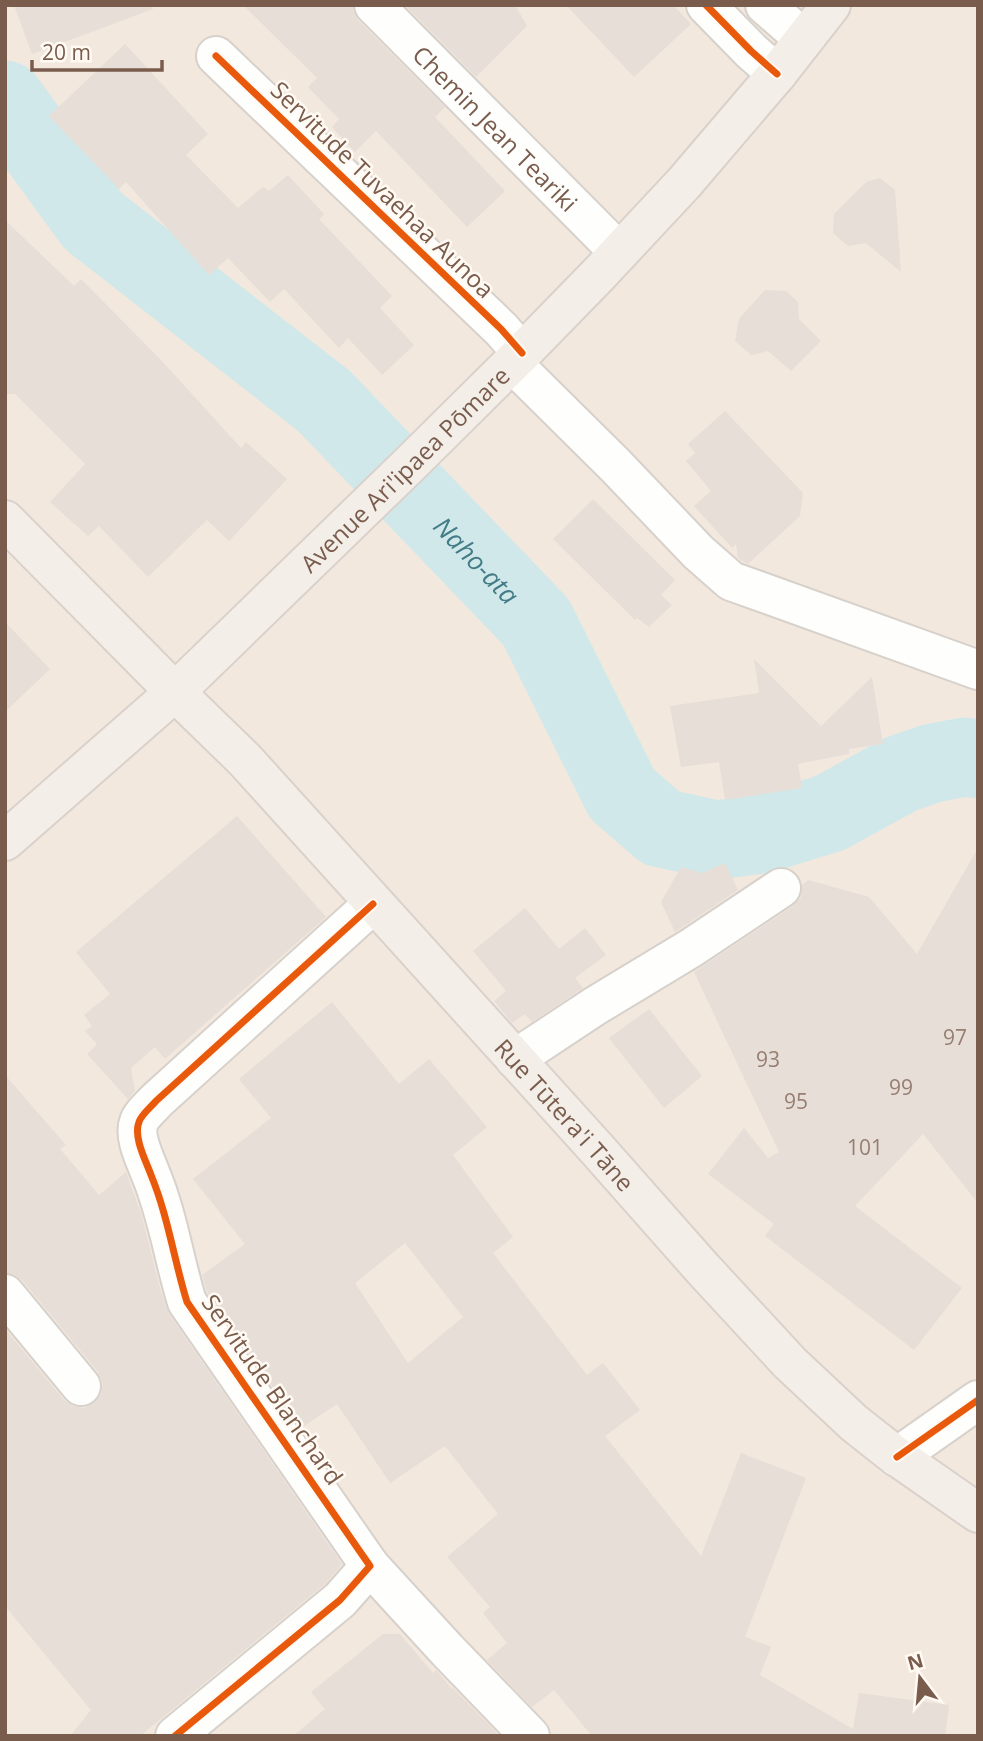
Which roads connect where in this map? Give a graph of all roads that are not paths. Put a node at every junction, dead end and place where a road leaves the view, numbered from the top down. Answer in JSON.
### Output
{"nodes":[{"id":1,"x":374,"y":5,"type":"edge"},
{"id":2,"x":706,"y":5,"type":"edge"},
{"id":3,"x":765,"y":5,"type":"edge"},
{"id":4,"x":831,"y":5,"type":"edge"},
{"id":5,"x":804,"y":39,"type":"junction"},
{"id":6,"x":216,"y":56,"type":"dead end"},
{"id":7,"x":777,"y":74,"type":"junction"},
{"id":8,"x":618,"y":252,"type":"junction"},
{"id":9,"x":517,"y":358,"type":"junction"},
{"id":10,"x":5,"y":520,"type":"edge"},
{"id":11,"x":978,"y":670,"type":"edge"},
{"id":12,"x":175,"y":692,"type":"junction"},
{"id":13,"x":5,"y":841,"type":"edge"},
{"id":14,"x":781,"y":888,"type":"dead end"},
{"id":15,"x":373,"y":904,"type":"junction"},
{"id":16,"x":516,"y":1059,"type":"junction"},
{"id":17,"x":5,"y":1294,"type":"edge"},
{"id":18,"x":81,"y":1385,"type":"dead end"},
{"id":19,"x":978,"y":1400,"type":"edge"},
{"id":20,"x":897,"y":1457,"type":"junction"},
{"id":21,"x":978,"y":1513,"type":"edge"},
{"id":22,"x":370,"y":1566,"type":"junction"},
{"id":23,"x":175,"y":1736,"type":"edge"},
{"id":24,"x":530,"y":1736,"type":"edge"}],
"edges":[{"from":1,"to":8,"type":"street","name":"Chemin Jean Teariki"},
{"from":2,"to":7,"type":"street"},
{"from":3,"to":5,"type":"street"},
{"from":4,"to":5,"type":"main road","name":"Avenue Ari'ipaea Pōmare"},
{"from":5,"to":7,"type":"main road","name":"Avenue Ari'ipaea Pōmare"},
{"from":6,"to":9,"type":"street","name":"Servitude Tuvaehaa Aunoa"},
{"from":7,"to":8,"type":"main road","name":"Avenue Ari'ipaea Pōmare"},
{"from":8,"to":9,"type":"main road","name":"Avenue Ari'ipaea Pōmare"},
{"from":9,"to":11,"type":"street","name":"Servitude Tuvaehaa Aunoa"},
{"from":9,"to":12,"type":"main road","name":"Avenue Ari'ipaea Pōmare"},
{"from":10,"to":12,"type":"main road","name":"Rue Tūtera'i Tāne"},
{"from":12,"to":13,"type":"main road","name":"Avenue Ari'ipaea Pōmare"},
{"from":12,"to":15,"type":"main road","name":"Rue Tūtera'i Tāne"},
{"from":14,"to":16,"type":"street"},
{"from":15,"to":16,"type":"main road","name":"Rue Tūtera'i Tāne"},
{"from":15,"to":22,"type":"street","name":"Servitude Blanchard"},
{"from":16,"to":20,"type":"main road","name":"Rue Tūtera'i Tāne"},
{"from":17,"to":18,"type":"street"},
{"from":19,"to":20,"type":"street"},
{"from":20,"to":21,"type":"main road","name":"Rue Tūtera'i Tāne"},
{"from":22,"to":23,"type":"street"},
{"from":22,"to":24,"type":"street","name":"Servitude Blanchard"}]}
